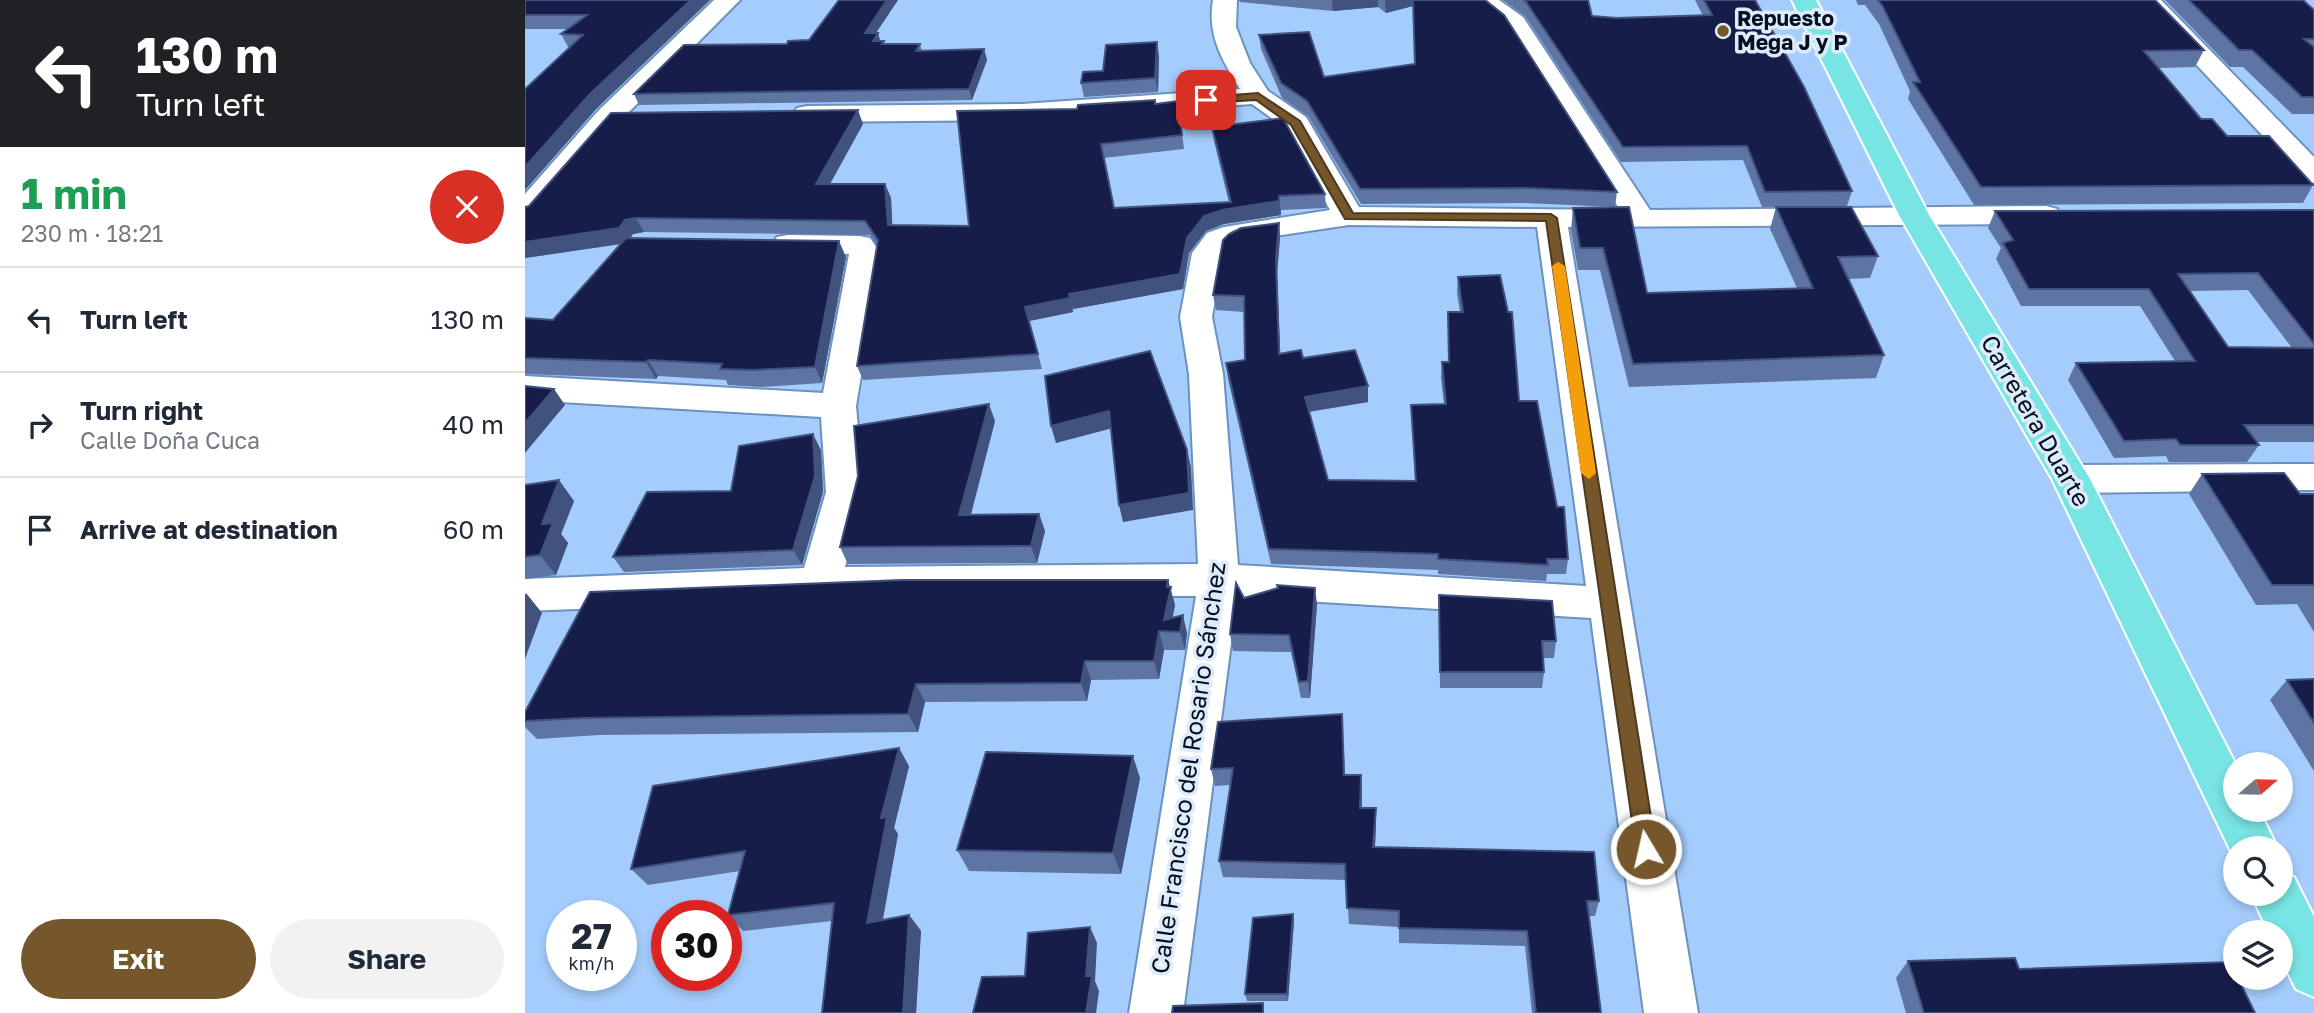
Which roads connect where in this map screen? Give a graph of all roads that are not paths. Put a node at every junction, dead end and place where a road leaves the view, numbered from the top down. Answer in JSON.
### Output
{"nodes":[{"id":1,"x":728,"y":0,"type":"edge"},
{"id":2,"x":1225,"y":0,"type":"edge"},
{"id":3,"x":1484,"y":0,"type":"edge"},
{"id":4,"x":1804,"y":0,"type":"edge"},
{"id":5,"x":2148,"y":0,"type":"edge"},
{"id":6,"x":1258,"y":96,"type":"junction"},
{"id":7,"x":786,"y":115,"type":"edge"},
{"id":8,"x":609,"y":116,"type":"junction"},
{"id":9,"x":650,"y":116,"type":"edge"},
{"id":10,"x":2314,"y":174,"type":"edge"},
{"id":11,"x":525,"y":212,"type":"edge"},
{"id":12,"x":1914,"y":215,"type":"junction"},
{"id":13,"x":2080,"y":215,"type":"edge"},
{"id":14,"x":1349,"y":216,"type":"junction"},
{"id":15,"x":1551,"y":218,"type":"junction"},
{"id":16,"x":1641,"y":219,"type":"junction"},
{"id":17,"x":765,"y":244,"type":"edge"},
{"id":18,"x":525,"y":388,"type":"edge"},
{"id":19,"x":838,"y":406,"type":"junction"},
{"id":20,"x":2314,"y":477,"type":"edge"},
{"id":21,"x":2071,"y":479,"type":"junction"},
{"id":22,"x":1219,"y":580,"type":"junction"},
{"id":23,"x":820,"y":583,"type":"junction"},
{"id":24,"x":525,"y":595,"type":"edge"},
{"id":25,"x":1607,"y":603,"type":"junction"},
{"id":26,"x":2248,"y":836,"type":"edge"},
{"id":27,"x":2282,"y":906,"type":"edge"},
{"id":28,"x":2314,"y":971,"type":"edge"},
{"id":29,"x":1156,"y":1013,"type":"edge"},
{"id":30,"x":1671,"y":1013,"type":"edge"}],
"edges":[{"from":1,"to":8,"type":"street"},
{"from":2,"to":6,"type":"street"},
{"from":3,"to":16,"type":"street"},
{"from":4,"to":12,"type":"main road","name":"Carretera Duarte"},
{"from":5,"to":10,"type":"street"},
{"from":6,"to":7,"type":"street"},
{"from":6,"to":14,"type":"street"},
{"from":8,"to":9,"type":"street"},
{"from":8,"to":11,"type":"street"},
{"from":12,"to":13,"type":"street","name":"Calle Francisco del Rosario Sánchez"},
{"from":12,"to":16,"type":"street","name":"Calle Francisco del Rosario Sánchez"},
{"from":12,"to":21,"type":"main road","name":"Carretera Duarte"},
{"from":14,"to":15,"type":"street","name":"Calle Francisco del Rosario Sánchez"},
{"from":14,"to":22,"type":"street","name":"Calle Francisco del Rosario Sánchez"},
{"from":15,"to":16,"type":"street","name":"Calle Francisco del Rosario Sánchez"},
{"from":15,"to":25,"type":"street"},
{"from":17,"to":19,"type":"street"},
{"from":18,"to":19,"type":"street"},
{"from":19,"to":23,"type":"street"},
{"from":20,"to":21,"type":"street"},
{"from":21,"to":26,"type":"main road","name":"Carretera Duarte"},
{"from":22,"to":23,"type":"street"},
{"from":22,"to":25,"type":"street"},
{"from":22,"to":29,"type":"street","name":"Calle Francisco del Rosario Sánchez"},
{"from":23,"to":24,"type":"street"},
{"from":25,"to":30,"type":"street"},
{"from":27,"to":28,"type":"main road"}]}
